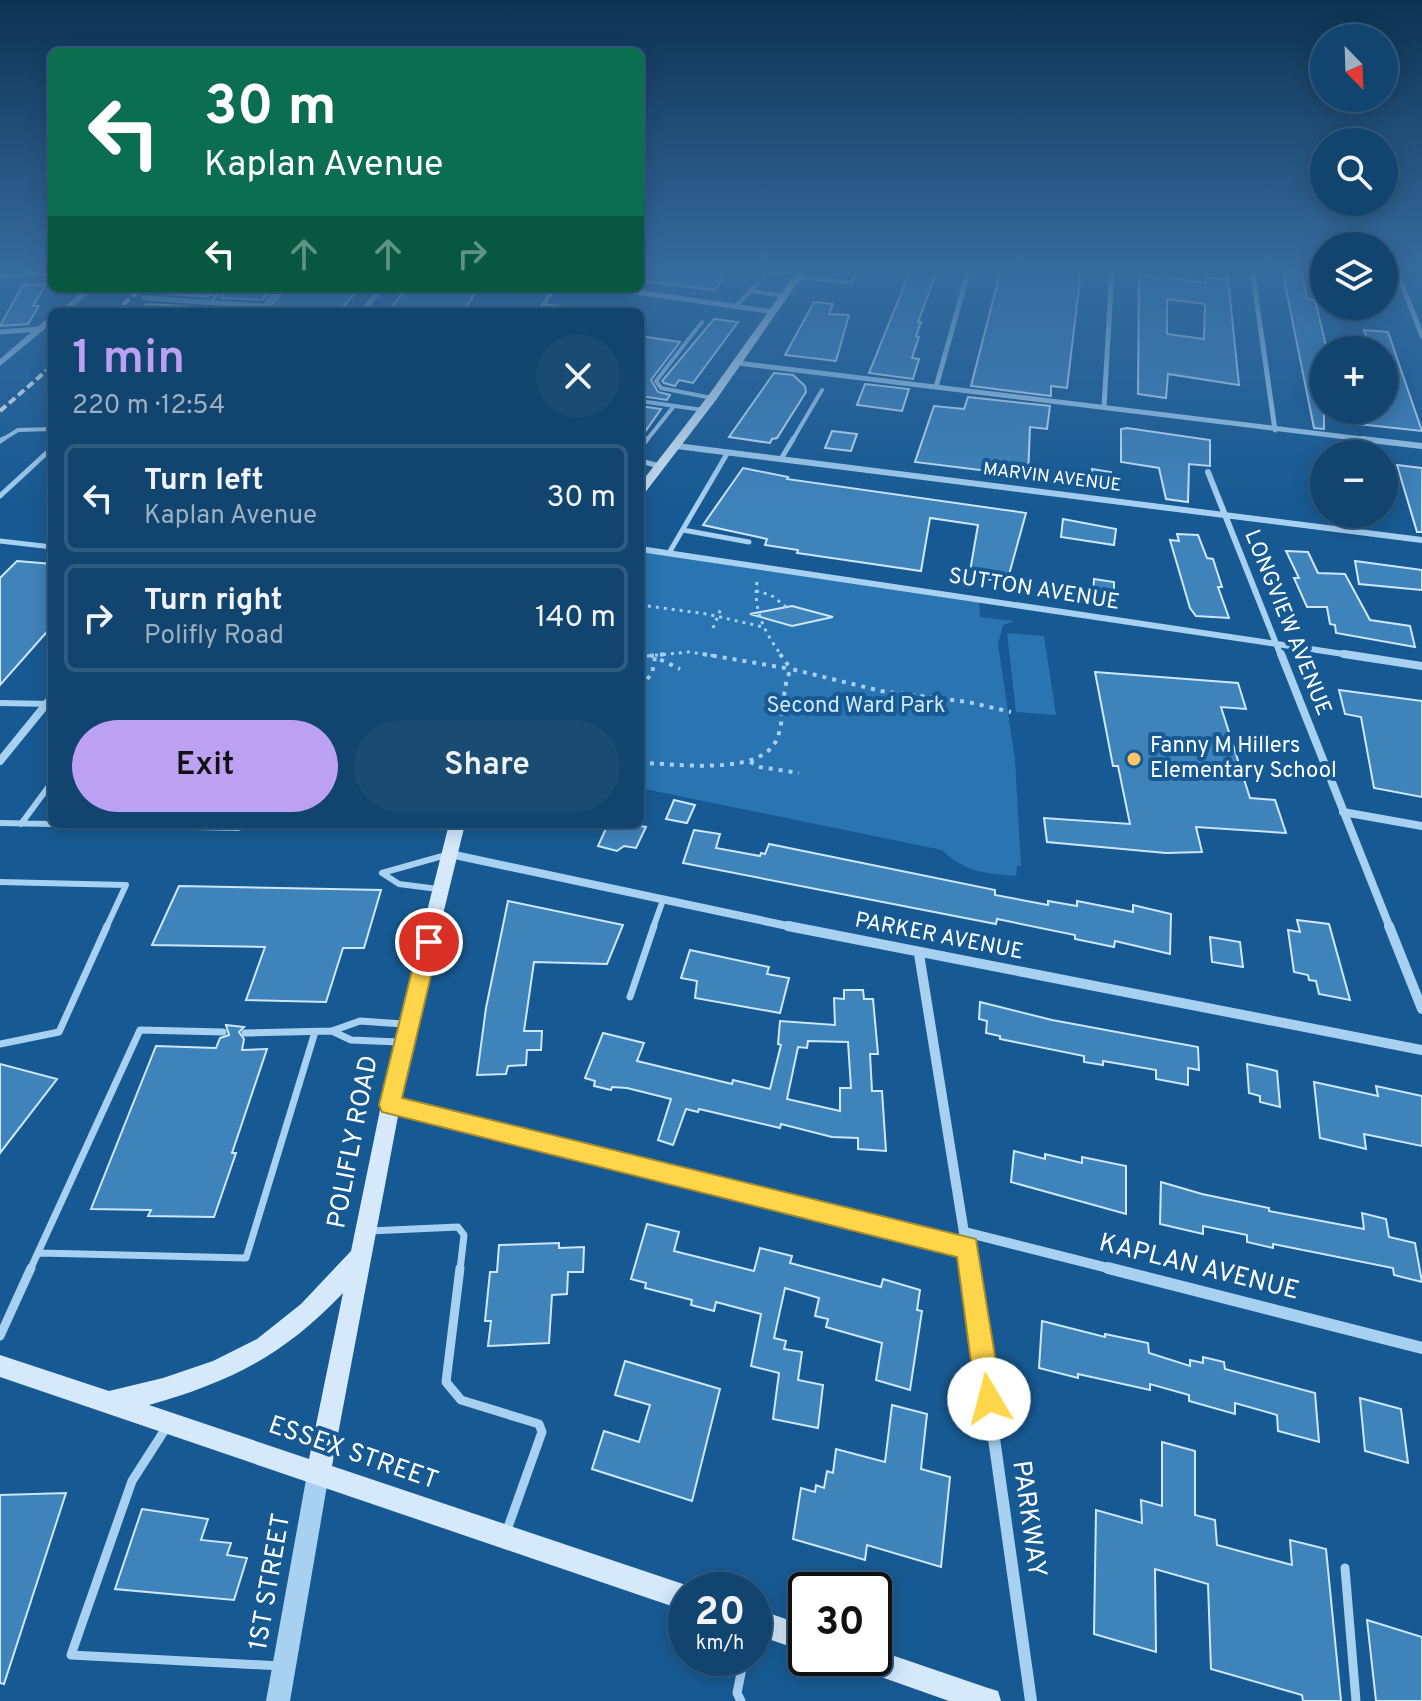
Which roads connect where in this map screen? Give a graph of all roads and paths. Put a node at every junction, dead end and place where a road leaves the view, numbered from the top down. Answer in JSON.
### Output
{"nodes":[{"id":1,"x":17,"y":348,"type":"edge"},
{"id":2,"x":681,"y":348,"type":"edge"},
{"id":3,"x":748,"y":348,"type":"edge"},
{"id":4,"x":947,"y":348,"type":"edge"},
{"id":5,"x":1107,"y":348,"type":"edge"},
{"id":6,"x":1263,"y":348,"type":"edge"},
{"id":7,"x":0,"y":363,"type":"edge"},
{"id":8,"x":738,"y":363,"type":"junction"},
{"id":9,"x":936,"y":387,"type":"junction"},
{"id":10,"x":822,"y":390,"type":"dead end"},
{"id":11,"x":712,"y":398,"type":"junction"},
{"id":12,"x":644,"y":402,"type":"edge"},
{"id":13,"x":674,"y":406,"type":"junction"},
{"id":14,"x":1104,"y":407,"type":"junction"},
{"id":15,"x":703,"y":410,"type":"junction"},
{"id":16,"x":48,"y":429,"type":"edge"},
{"id":17,"x":1275,"y":430,"type":"junction"},
{"id":18,"x":0,"y":441,"type":"edge"},
{"id":19,"x":644,"y":443,"type":"edge"},
{"id":20,"x":677,"y":446,"type":"junction"},
{"id":21,"x":1422,"y":446,"type":"edge"},
{"id":22,"x":48,"y":452,"type":"edge"},
{"id":23,"x":728,"y":452,"type":"junction"},
{"id":24,"x":781,"y":459,"type":"junction"},
{"id":25,"x":644,"y":462,"type":"edge"},
{"id":26,"x":661,"y":466,"type":"junction"},
{"id":27,"x":1208,"y":472,"type":"dead end"},
{"id":28,"x":644,"y":487,"type":"edge"},
{"id":29,"x":0,"y":496,"type":"edge"},
{"id":30,"x":1224,"y":514,"type":"junction"},
{"id":31,"x":683,"y":530,"type":"junction"},
{"id":32,"x":1422,"y":540,"type":"edge"},
{"id":33,"x":1,"y":542,"type":"edge"},
{"id":34,"x":749,"y":542,"type":"dead end"},
{"id":35,"x":48,"y":547,"type":"edge"},
{"id":36,"x":644,"y":550,"type":"edge"},
{"id":37,"x":669,"y":553,"type":"junction"},
{"id":38,"x":758,"y":580,"type":"dead end"},
{"id":39,"x":756,"y":591,"type":"junction"},
{"id":40,"x":644,"y":606,"type":"edge"},
{"id":41,"x":722,"y":606,"type":"dead end"},
{"id":42,"x":786,"y":607,"type":"dead end"},
{"id":43,"x":719,"y":616,"type":"junction"},
{"id":44,"x":763,"y":627,"type":"junction"},
{"id":45,"x":713,"y":628,"type":"dead end"},
{"id":46,"x":1276,"y":644,"type":"junction"},
{"id":47,"x":644,"y":657,"type":"edge"},
{"id":48,"x":655,"y":657,"type":"junction"},
{"id":49,"x":1422,"y":666,"type":"edge"},
{"id":50,"x":680,"y":669,"type":"dead end"},
{"id":51,"x":791,"y":669,"type":"junction"},
{"id":52,"x":644,"y":683,"type":"edge"},
{"id":53,"x":0,"y":703,"type":"edge"},
{"id":54,"x":48,"y":704,"type":"edge"},
{"id":55,"x":48,"y":705,"type":"edge"},
{"id":56,"x":1011,"y":712,"type":"dead end"},
{"id":57,"x":0,"y":761,"type":"edge"},
{"id":58,"x":748,"y":761,"type":"junction"},
{"id":59,"x":644,"y":763,"type":"edge"},
{"id":60,"x":799,"y":773,"type":"dead end"},
{"id":61,"x":48,"y":787,"type":"edge"},
{"id":62,"x":1343,"y":812,"type":"junction"},
{"id":63,"x":0,"y":823,"type":"edge"},
{"id":64,"x":21,"y":824,"type":"junction"},
{"id":65,"x":48,"y":824,"type":"edge"},
{"id":66,"x":1422,"y":826,"type":"edge"},
{"id":67,"x":456,"y":828,"type":"edge"},
{"id":68,"x":450,"y":854,"type":"junction"},
{"id":69,"x":0,"y":882,"type":"edge"},
{"id":70,"x":442,"y":889,"type":"junction"},
{"id":71,"x":663,"y":900,"type":"junction"},
{"id":72,"x":919,"y":954,"type":"junction"},
{"id":73,"x":630,"y":997,"type":"dead end"},
{"id":74,"x":1422,"y":1009,"type":"edge"},
{"id":75,"x":332,"y":1031,"type":"junction"},
{"id":76,"x":223,"y":1032,"type":"dead end"},
{"id":77,"x":315,"y":1032,"type":"junction"},
{"id":78,"x":245,"y":1033,"type":"dead end"},
{"id":79,"x":405,"y":1033,"type":"junction"},
{"id":80,"x":0,"y":1044,"type":"edge"},
{"id":81,"x":1422,"y":1050,"type":"edge"},
{"id":82,"x":390,"y":1105,"type":"junction"},
{"id":83,"x":365,"y":1231,"type":"junction"},
{"id":84,"x":965,"y":1232,"type":"junction"},
{"id":85,"x":967,"y":1248,"type":"junction"},
{"id":86,"x":40,"y":1253,"type":"junction"},
{"id":87,"x":360,"y":1257,"type":"junction"},
{"id":88,"x":0,"y":1336,"type":"edge"},
{"id":89,"x":1422,"y":1348,"type":"edge"},
{"id":90,"x":0,"y":1366,"type":"edge"},
{"id":91,"x":109,"y":1403,"type":"junction"},
{"id":92,"x":170,"y":1423,"type":"junction"},
{"id":93,"x":318,"y":1474,"type":"junction"},
{"id":94,"x":504,"y":1537,"type":"junction"},
{"id":95,"x":1345,"y":1568,"type":"dead end"},
{"id":96,"x":668,"y":1592,"type":"edge"},
{"id":97,"x":284,"y":1667,"type":"junction"},
{"id":98,"x":892,"y":1668,"type":"edge"},
{"id":99,"x":740,"y":1676,"type":"edge"},
{"id":100,"x":278,"y":1701,"type":"edge"},
{"id":101,"x":741,"y":1701,"type":"edge"},
{"id":102,"x":988,"y":1701,"type":"edge"},
{"id":103,"x":1031,"y":1701,"type":"edge"},
{"id":104,"x":1356,"y":1701,"type":"edge"}],
"edges":[{"from":1,"to":7,"type":"street"},
{"from":2,"to":11,"type":"lane"},
{"from":3,"to":8,"type":"main road"},
{"from":4,"to":9,"type":"street"},
{"from":5,"to":14,"type":"street"},
{"from":6,"to":17,"type":"street"},
{"from":8,"to":9,"type":"street"},
{"from":8,"to":11,"type":"main road"},
{"from":9,"to":14,"type":"street"},
{"from":10,"to":24,"type":"lane"},
{"from":11,"to":15,"type":"main road"},
{"from":12,"to":13,"type":"lane"},
{"from":13,"to":15,"type":"lane"},
{"from":13,"to":19,"type":"lane"},
{"from":14,"to":17,"type":"street"},
{"from":15,"to":20,"type":"main road"},
{"from":16,"to":18,"type":"lane"},
{"from":17,"to":21,"type":"street"},
{"from":20,"to":23,"type":"street","name":"MARVIN AVENUE"},
{"from":20,"to":26,"type":"main road"},
{"from":22,"to":29,"type":"lane"},
{"from":23,"to":24,"type":"street","name":"MARVIN AVENUE"},
{"from":23,"to":31,"type":"lane"},
{"from":24,"to":30,"type":"street","name":"MARVIN AVENUE"},
{"from":25,"to":26,"type":"lane"},
{"from":26,"to":28,"type":"main road"},
{"from":27,"to":30,"type":"street","name":"LONGVIEW AVENUE"},
{"from":30,"to":32,"type":"street","name":"MARVIN AVENUE"},
{"from":30,"to":46,"type":"street","name":"LONGVIEW AVENUE"},
{"from":31,"to":34,"type":"lane"},
{"from":31,"to":37,"type":"lane"},
{"from":33,"to":35,"type":"lane"},
{"from":36,"to":37,"type":"street","name":"SUTTON AVENUE"},
{"from":37,"to":46,"type":"street","name":"SUTTON AVENUE"},
{"from":38,"to":39,"type":"path"},
{"from":39,"to":42,"type":"path"},
{"from":39,"to":44,"type":"path"},
{"from":40,"to":43,"type":"path"},
{"from":41,"to":43,"type":"path"},
{"from":43,"to":44,"type":"path"},
{"from":43,"to":45,"type":"path"},
{"from":44,"to":51,"type":"path"},
{"from":46,"to":49,"type":"street","name":"SUTTON AVENUE"},
{"from":46,"to":62,"type":"street","name":"LONGVIEW AVENUE"},
{"from":47,"to":48,"type":"path"},
{"from":48,"to":50,"type":"path"},
{"from":48,"to":51,"type":"path"},
{"from":48,"to":52,"type":"path"},
{"from":51,"to":56,"type":"path"},
{"from":51,"to":58,"type":"path"},
{"from":53,"to":54,"type":"lane"},
{"from":55,"to":57,"type":"street"},
{"from":58,"to":59,"type":"path"},
{"from":58,"to":60,"type":"path"},
{"from":61,"to":64,"type":"lane"},
{"from":62,"to":66,"type":"street"},
{"from":62,"to":74,"type":"street","name":"LONGVIEW AVENUE"},
{"from":63,"to":64,"type":"lane"},
{"from":64,"to":65,"type":"lane"},
{"from":67,"to":68,"type":"main road","name":"POLIFLY ROAD"},
{"from":68,"to":70,"type":"main road","name":"POLIFLY ROAD"},
{"from":68,"to":70,"type":"lane"},
{"from":68,"to":71,"type":"street","name":"PARKER AVENUE"},
{"from":69,"to":80,"type":"lane"},
{"from":70,"to":79,"type":"main road","name":"POLIFLY ROAD"},
{"from":71,"to":72,"type":"street","name":"PARKER AVENUE"},
{"from":71,"to":73,"type":"lane"},
{"from":72,"to":81,"type":"street","name":"PARKER AVENUE"},
{"from":72,"to":84,"type":"street"},
{"from":75,"to":77,"type":"lane"},
{"from":75,"to":79,"type":"lane"},
{"from":75,"to":79,"type":"lane"},
{"from":76,"to":86,"type":"lane"},
{"from":77,"to":78,"type":"lane"},
{"from":77,"to":86,"type":"lane"},
{"from":79,"to":82,"type":"main road","name":"POLIFLY ROAD"},
{"from":82,"to":83,"type":"main road","name":"POLIFLY ROAD"},
{"from":82,"to":85,"type":"street"},
{"from":83,"to":87,"type":"main road","name":"POLIFLY ROAD"},
{"from":83,"to":94,"type":"lane"},
{"from":84,"to":85,"type":"street"},
{"from":84,"to":89,"type":"street","name":"KAPLAN AVENUE"},
{"from":85,"to":103,"type":"street","name":"PARKWAY"},
{"from":86,"to":88,"type":"lane"},
{"from":87,"to":91,"type":"main road"},
{"from":87,"to":93,"type":"main road","name":"POLIFLY ROAD"},
{"from":90,"to":91,"type":"main road","name":"ESSEX STREET"},
{"from":91,"to":92,"type":"main road","name":"ESSEX STREET"},
{"from":92,"to":93,"type":"main road","name":"ESSEX STREET"},
{"from":92,"to":97,"type":"lane"},
{"from":93,"to":94,"type":"main road","name":"ESSEX STREET"},
{"from":93,"to":97,"type":"street","name":"1ST STREET"},
{"from":94,"to":96,"type":"main road","name":"ESSEX STREET"},
{"from":95,"to":104,"type":"lane"},
{"from":97,"to":100,"type":"street","name":"1ST STREET"},
{"from":98,"to":102,"type":"main road"},
{"from":99,"to":101,"type":"lane"}]}
